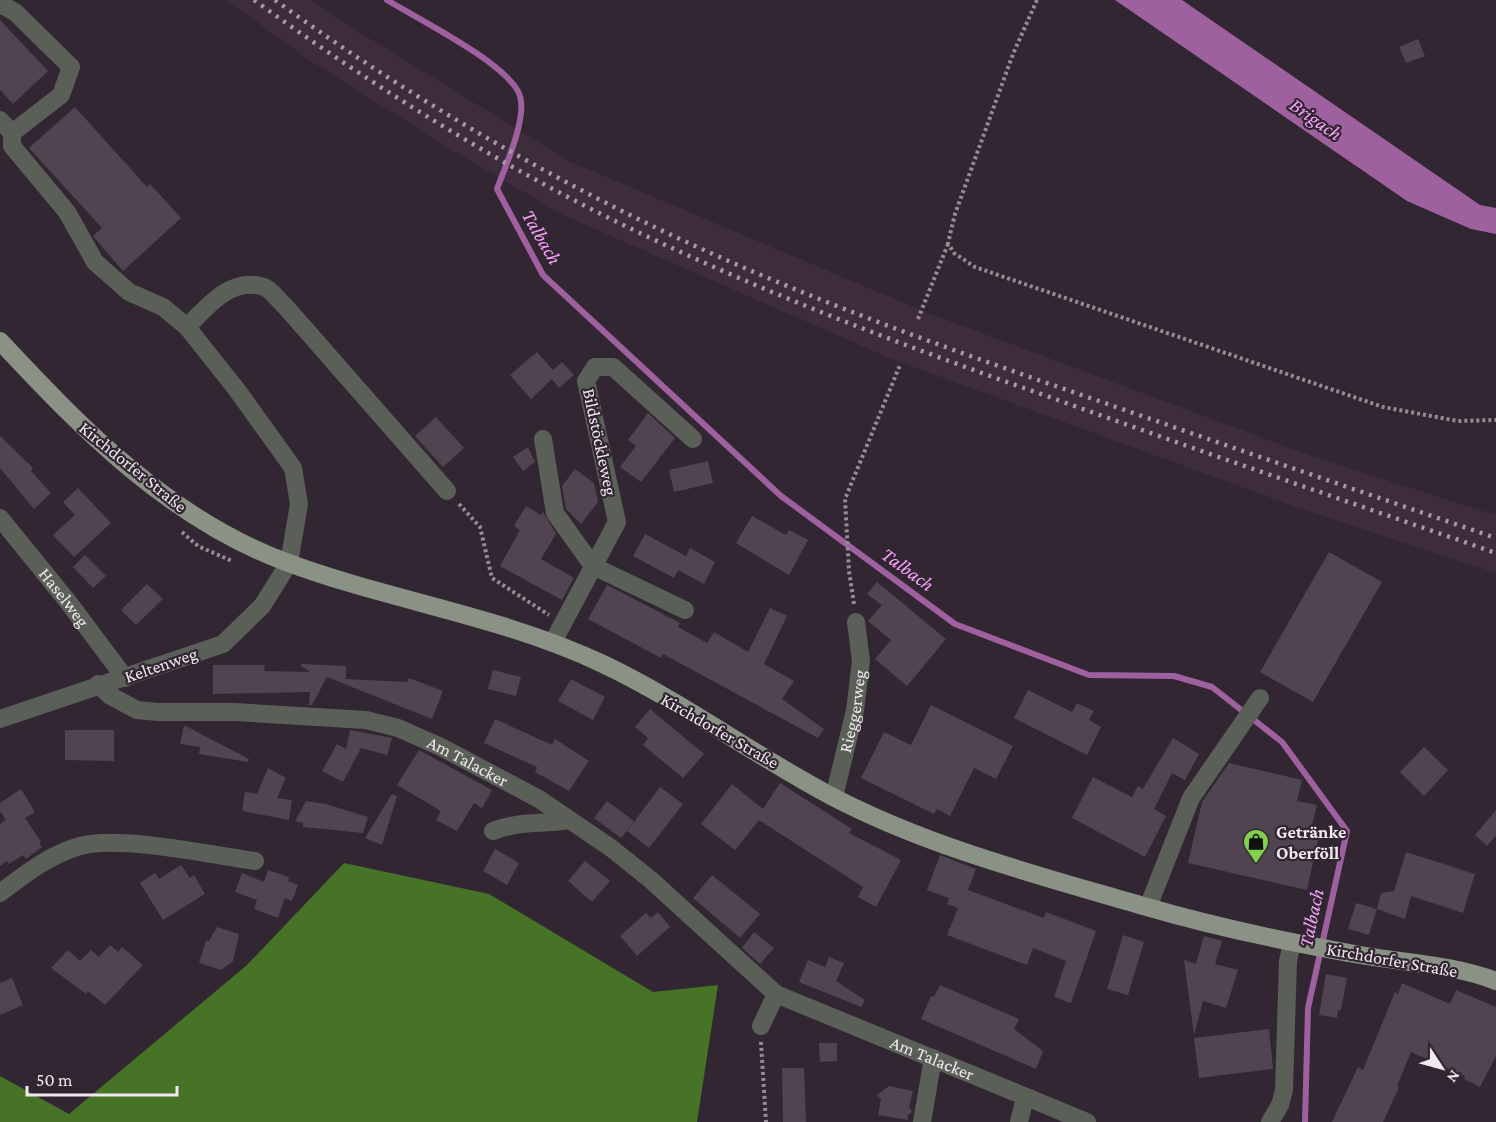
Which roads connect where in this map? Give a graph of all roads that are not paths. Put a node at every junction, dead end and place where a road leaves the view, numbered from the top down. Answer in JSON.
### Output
{"nodes":[{"id":1,"x":0,"y":4,"type":"edge"},
{"id":2,"x":6,"y":127,"type":"edge"},
{"id":3,"x":187,"y":327,"type":"junction"},
{"id":4,"x":0,"y":340,"type":"edge"},
{"id":5,"x":543,"y":439,"type":"dead end"},
{"id":6,"x":693,"y":439,"type":"dead end"},
{"id":7,"x":447,"y":491,"type":"road end"},
{"id":8,"x":0,"y":518,"type":"edge"},
{"id":9,"x":289,"y":563,"type":"junction"},
{"id":10,"x":593,"y":566,"type":"junction"},
{"id":11,"x":685,"y":610,"type":"dead end"},
{"id":12,"x":856,"y":622,"type":"road end"},
{"id":13,"x":553,"y":642,"type":"junction"},
{"id":14,"x":125,"y":678,"type":"junction"},
{"id":15,"x":98,"y":684,"type":"junction"},
{"id":16,"x":1258,"y":701,"type":"dead end"},
{"id":17,"x":0,"y":719,"type":"edge"},
{"id":18,"x":834,"y":797,"type":"junction"},
{"id":19,"x":570,"y":820,"type":"junction"},
{"id":20,"x":493,"y":831,"type":"dead end"},
{"id":21,"x":255,"y":861,"type":"dead end"},
{"id":22,"x":0,"y":893,"type":"edge"},
{"id":23,"x":1148,"y":907,"type":"junction"},
{"id":24,"x":1292,"y":943,"type":"junction"},
{"id":25,"x":1496,"y":981,"type":"edge"},
{"id":26,"x":776,"y":993,"type":"junction"},
{"id":27,"x":760,"y":1026,"type":"road end"},
{"id":28,"x":933,"y":1058,"type":"junction"},
{"id":29,"x":1025,"y":1098,"type":"junction"},
{"id":30,"x":922,"y":1122,"type":"edge"},
{"id":31,"x":1019,"y":1122,"type":"edge"},
{"id":32,"x":1087,"y":1122,"type":"edge"},
{"id":33,"x":1270,"y":1122,"type":"edge"}],
"edges":[{"from":1,"to":2,"type":"street"},
{"from":2,"to":3,"type":"street"},
{"from":3,"to":7,"type":"street"},
{"from":3,"to":9,"type":"street"},
{"from":4,"to":9,"type":"main road","name":"Kirchdorfer Straße"},
{"from":5,"to":10,"type":"street"},
{"from":6,"to":10,"type":"street","name":"Bildstöckleweg"},
{"from":8,"to":14,"type":"street","name":"Haselweg"},
{"from":9,"to":13,"type":"main road","name":"Kirchdorfer Straße"},
{"from":9,"to":14,"type":"street","name":"Keltenweg"},
{"from":10,"to":11,"type":"street"},
{"from":10,"to":13,"type":"street","name":"Bildstöckleweg"},
{"from":12,"to":18,"type":"street","name":"Rieggerweg"},
{"from":13,"to":18,"type":"main road","name":"Kirchdorfer Straße"},
{"from":14,"to":15,"type":"street","name":"Keltenweg"},
{"from":15,"to":17,"type":"street","name":"Keltenweg"},
{"from":15,"to":19,"type":"street","name":"Am Talacker"},
{"from":16,"to":23,"type":"street"},
{"from":18,"to":23,"type":"main road","name":"Kirchdorfer Straße"},
{"from":19,"to":20,"type":"street"},
{"from":19,"to":26,"type":"street","name":"Am Talacker"},
{"from":21,"to":22,"type":"street"},
{"from":23,"to":24,"type":"main road","name":"Kirchdorfer Straße"},
{"from":24,"to":25,"type":"main road","name":"Kirchdorfer Straße"},
{"from":24,"to":33,"type":"street"},
{"from":26,"to":27,"type":"street"},
{"from":26,"to":28,"type":"street","name":"Am Talacker"},
{"from":28,"to":29,"type":"street","name":"Am Talacker"},
{"from":28,"to":30,"type":"street"},
{"from":29,"to":31,"type":"street"},
{"from":29,"to":32,"type":"street","name":"Am Talacker"}]}
